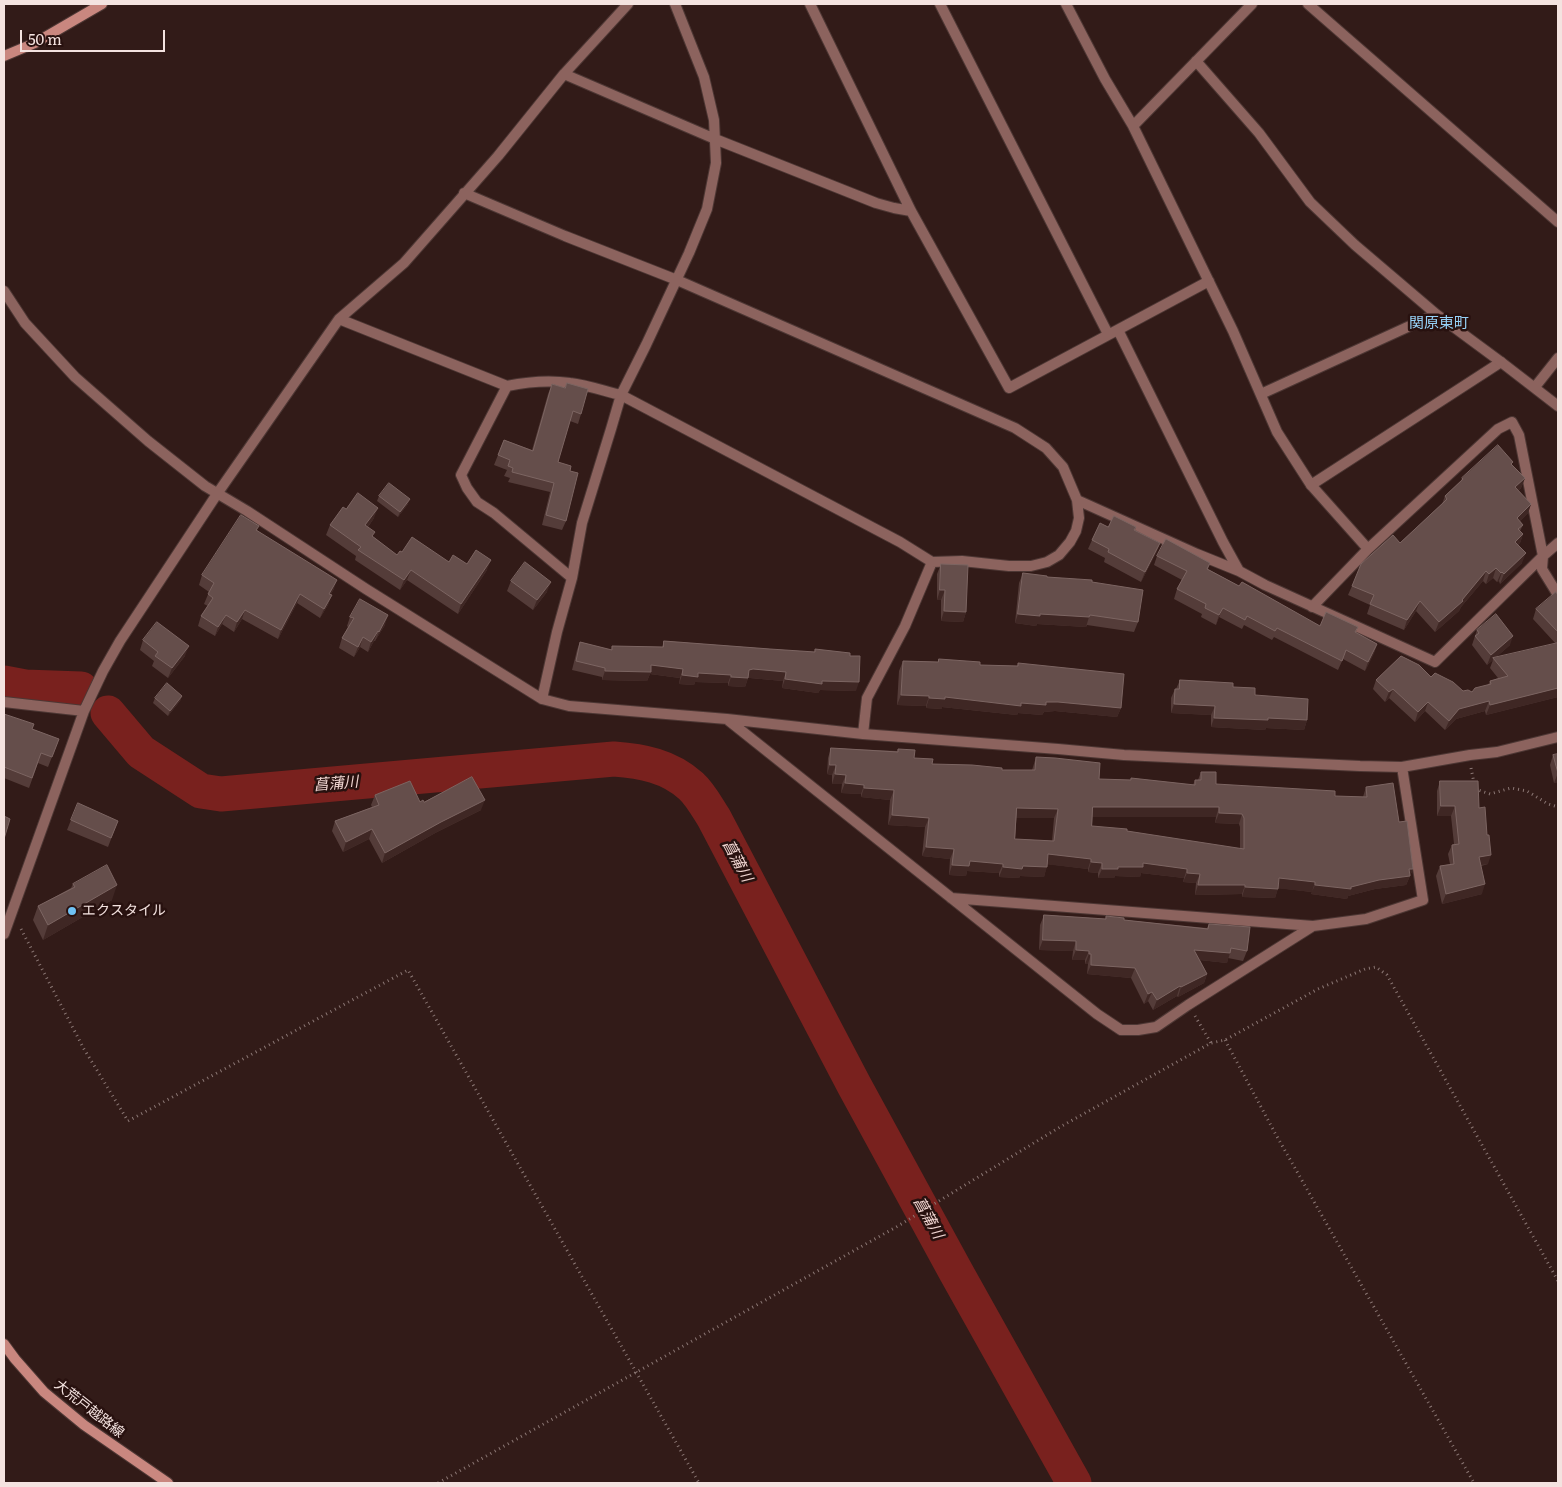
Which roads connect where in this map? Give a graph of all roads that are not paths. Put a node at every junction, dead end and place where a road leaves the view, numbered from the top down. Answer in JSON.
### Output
{"nodes":[{"id":1,"x":102,"y":4,"type":"edge"},
{"id":2,"x":628,"y":4,"type":"edge"},
{"id":3,"x":675,"y":4,"type":"edge"},
{"id":4,"x":810,"y":4,"type":"edge"},
{"id":5,"x":940,"y":4,"type":"edge"},
{"id":6,"x":1066,"y":4,"type":"edge"},
{"id":7,"x":1252,"y":4,"type":"edge"},
{"id":8,"x":1308,"y":4,"type":"edge"},
{"id":9,"x":4,"y":56,"type":"edge"},
{"id":10,"x":1196,"y":60,"type":"junction"},
{"id":11,"x":564,"y":74,"type":"junction"},
{"id":12,"x":1133,"y":126,"type":"junction"},
{"id":13,"x":715,"y":139,"type":"junction"},
{"id":14,"x":464,"y":193,"type":"junction"},
{"id":15,"x":911,"y":211,"type":"junction"},
{"id":16,"x":1558,"y":222,"type":"edge"},
{"id":17,"x":677,"y":280,"type":"junction"},
{"id":18,"x":1209,"y":281,"type":"junction"},
{"id":19,"x":4,"y":291,"type":"edge"},
{"id":20,"x":1436,"y":314,"type":"junction"},
{"id":21,"x":339,"y":320,"type":"junction"},
{"id":22,"x":1113,"y":332,"type":"junction"},
{"id":23,"x":1558,"y":358,"type":"edge"},
{"id":24,"x":1501,"y":362,"type":"junction"},
{"id":25,"x":507,"y":386,"type":"junction"},
{"id":26,"x":1534,"y":387,"type":"junction"},
{"id":27,"x":1260,"y":394,"type":"junction"},
{"id":28,"x":620,"y":395,"type":"junction"},
{"id":29,"x":1558,"y":406,"type":"edge"},
{"id":30,"x":1311,"y":485,"type":"junction"},
{"id":31,"x":217,"y":494,"type":"junction"},
{"id":32,"x":1077,"y":500,"type":"junction"},
{"id":33,"x":1558,"y":543,"type":"edge"},
{"id":34,"x":1368,"y":549,"type":"junction"},
{"id":35,"x":1543,"y":556,"type":"junction"},
{"id":36,"x":932,"y":562,"type":"junction"},
{"id":37,"x":1239,"y":570,"type":"junction"},
{"id":38,"x":572,"y":578,"type":"junction"},
{"id":39,"x":1558,"y":595,"type":"edge"},
{"id":40,"x":1312,"y":607,"type":"junction"},
{"id":41,"x":542,"y":699,"type":"junction"},
{"id":42,"x":4,"y":702,"type":"edge"},
{"id":43,"x":84,"y":711,"type":"junction"},
{"id":44,"x":727,"y":719,"type":"junction"},
{"id":45,"x":863,"y":734,"type":"junction"},
{"id":46,"x":1558,"y":737,"type":"edge"},
{"id":47,"x":1402,"y":767,"type":"junction"},
{"id":48,"x":952,"y":898,"type":"junction"},
{"id":49,"x":1314,"y":926,"type":"junction"},
{"id":50,"x":4,"y":934,"type":"edge"},
{"id":51,"x":4,"y":1344,"type":"edge"},
{"id":52,"x":168,"y":1483,"type":"edge"}],
"edges":[{"from":1,"to":9,"type":"main road"},
{"from":2,"to":11,"type":"street"},
{"from":3,"to":13,"type":"street"},
{"from":4,"to":15,"type":"street"},
{"from":5,"to":22,"type":"street"},
{"from":6,"to":12,"type":"street"},
{"from":7,"to":10,"type":"street"},
{"from":8,"to":16,"type":"street"},
{"from":10,"to":12,"type":"street"},
{"from":10,"to":20,"type":"street"},
{"from":11,"to":13,"type":"street"},
{"from":11,"to":14,"type":"street"},
{"from":12,"to":18,"type":"street"},
{"from":13,"to":15,"type":"street"},
{"from":13,"to":17,"type":"street"},
{"from":14,"to":17,"type":"street"},
{"from":14,"to":21,"type":"street"},
{"from":15,"to":22,"type":"street"},
{"from":17,"to":28,"type":"street"},
{"from":17,"to":32,"type":"street"},
{"from":18,"to":22,"type":"street"},
{"from":18,"to":27,"type":"street"},
{"from":19,"to":31,"type":"street"},
{"from":20,"to":24,"type":"street"},
{"from":20,"to":27,"type":"street"},
{"from":21,"to":25,"type":"street"},
{"from":21,"to":31,"type":"street"},
{"from":22,"to":37,"type":"street"},
{"from":23,"to":26,"type":"street"},
{"from":24,"to":26,"type":"street"},
{"from":24,"to":30,"type":"street"},
{"from":25,"to":28,"type":"street"},
{"from":25,"to":38,"type":"street"},
{"from":26,"to":29,"type":"street"},
{"from":27,"to":30,"type":"street"},
{"from":28,"to":36,"type":"street"},
{"from":28,"to":38,"type":"street"},
{"from":30,"to":34,"type":"street"},
{"from":31,"to":41,"type":"street"},
{"from":31,"to":43,"type":"street"},
{"from":32,"to":36,"type":"street"},
{"from":32,"to":37,"type":"street"},
{"from":33,"to":35,"type":"street"},
{"from":34,"to":35,"type":"street"},
{"from":34,"to":40,"type":"street"},
{"from":35,"to":39,"type":"street"},
{"from":35,"to":40,"type":"street"},
{"from":36,"to":45,"type":"street"},
{"from":37,"to":40,"type":"street"},
{"from":38,"to":41,"type":"street"},
{"from":41,"to":44,"type":"street"},
{"from":42,"to":43,"type":"street"},
{"from":43,"to":50,"type":"street"},
{"from":44,"to":45,"type":"street"},
{"from":44,"to":48,"type":"street"},
{"from":45,"to":47,"type":"street"},
{"from":46,"to":47,"type":"street"},
{"from":47,"to":49,"type":"street"},
{"from":48,"to":49,"type":"street"},
{"from":48,"to":49,"type":"street"},
{"from":51,"to":52,"type":"main road","name":"大荒戸越路線"}]}
